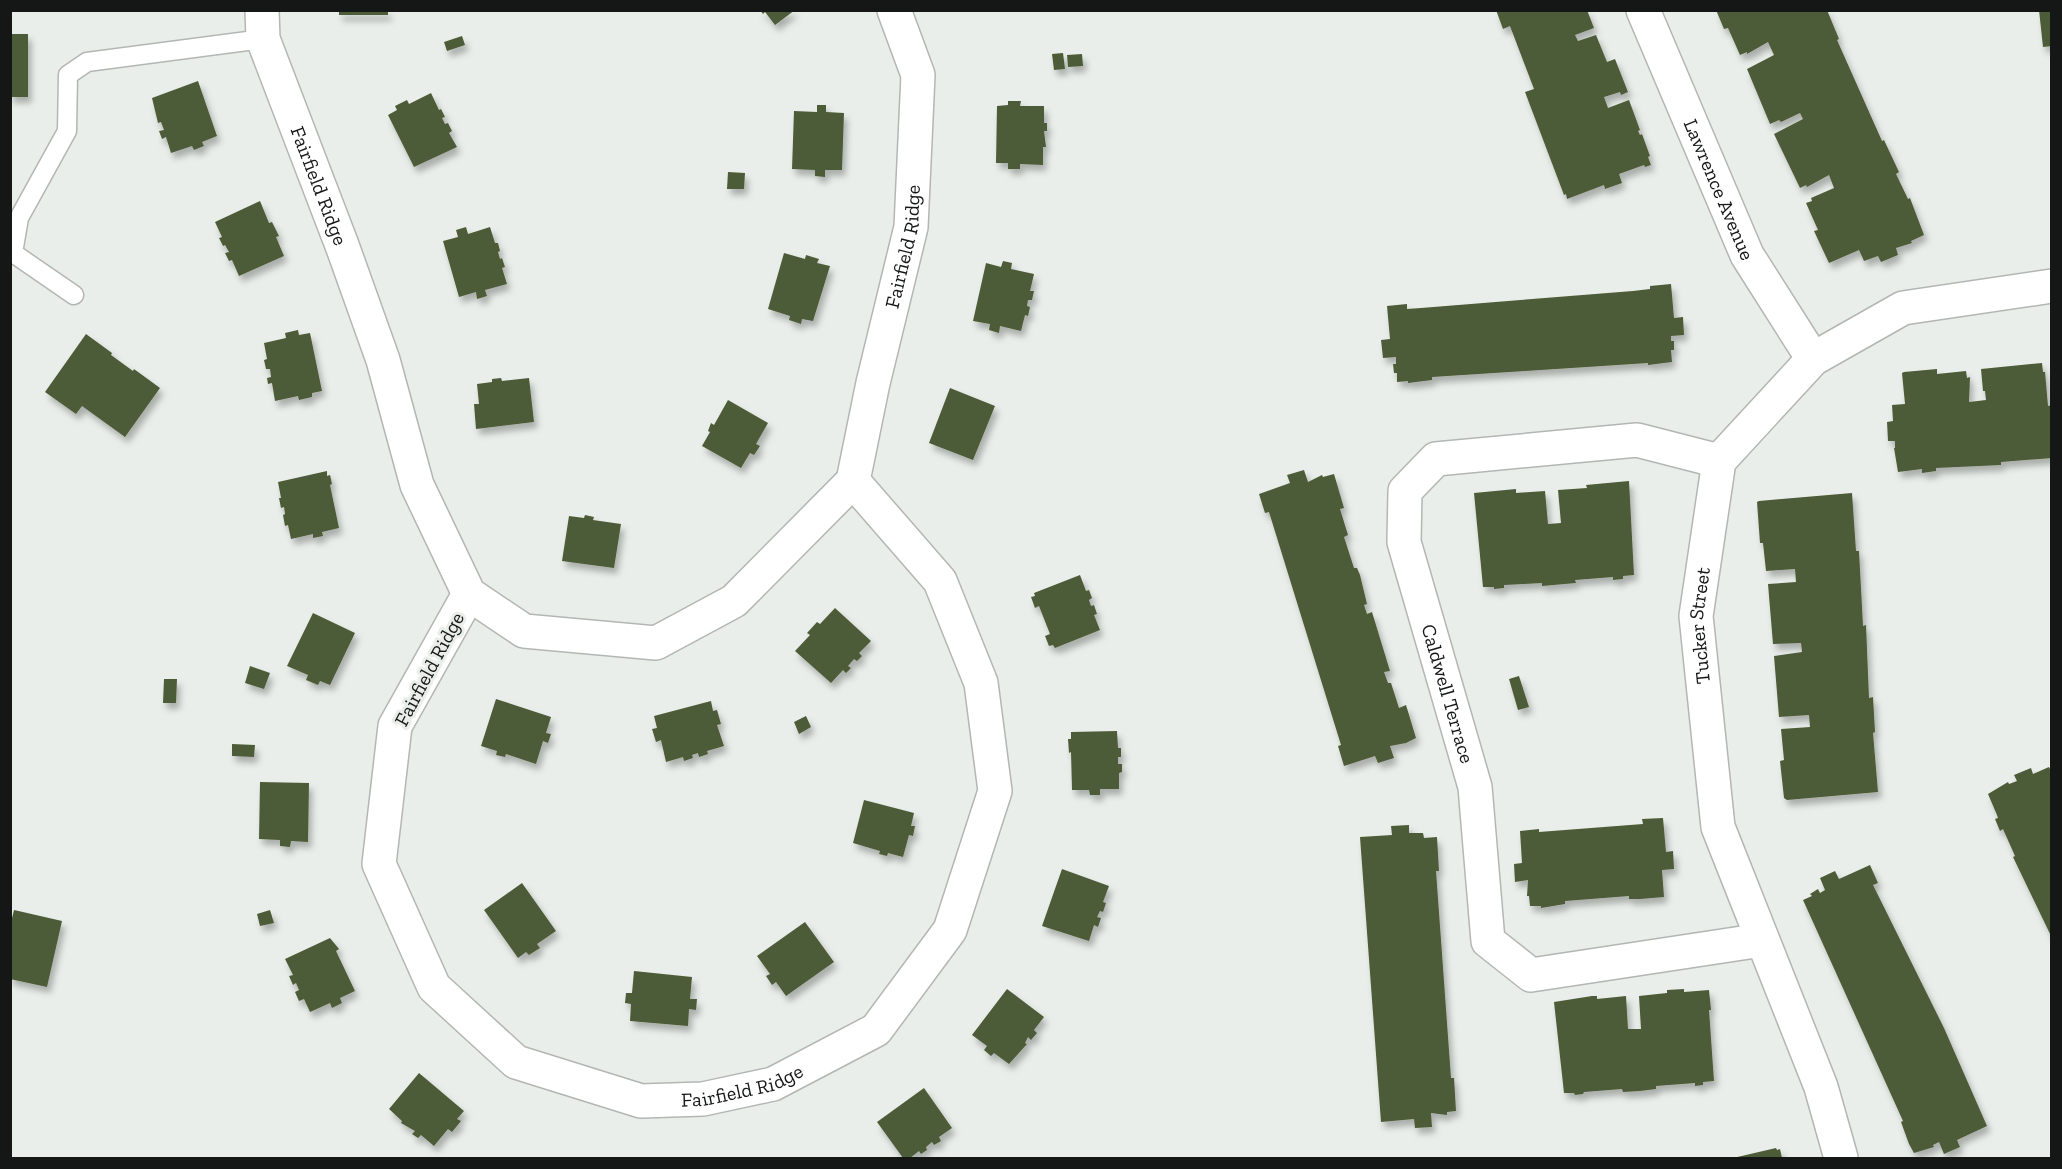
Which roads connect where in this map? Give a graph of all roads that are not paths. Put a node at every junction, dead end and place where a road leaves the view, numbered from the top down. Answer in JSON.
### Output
{"nodes":[{"id":1,"x":894,"y":10,"type":"edge"},
{"id":2,"x":1643,"y":10,"type":"edge"},
{"id":3,"x":263,"y":25,"type":"edge"},
{"id":4,"x":2052,"y":286,"type":"edge"},
{"id":5,"x":74,"y":295,"type":"dead end"},
{"id":6,"x":1813,"y":359,"type":"junction"},
{"id":7,"x":1719,"y":461,"type":"junction"},
{"id":8,"x":853,"y":481,"type":"junction"},
{"id":9,"x":469,"y":594,"type":"junction"},
{"id":10,"x":1762,"y":940,"type":"junction"},
{"id":11,"x":1841,"y":1158,"type":"edge"}],
"edges":[{"from":1,"to":8,"type":"street","name":"Fairfield Ridge"},
{"from":2,"to":6,"type":"street","name":"Lawrence Avenue"},
{"from":3,"to":5,"type":"lane"},
{"from":3,"to":9,"type":"street","name":"Fairfield Ridge"},
{"from":4,"to":6,"type":"street"},
{"from":6,"to":7,"type":"street"},
{"from":7,"to":10,"type":"street","name":"Tucker Street"},
{"from":7,"to":10,"type":"street","name":"Caldwell Terrace"},
{"from":8,"to":9,"type":"street","name":"Fairfield Ridge"},
{"from":8,"to":9,"type":"street","name":"Fairfield Ridge"},
{"from":10,"to":11,"type":"street","name":"Tucker Street"}]}
